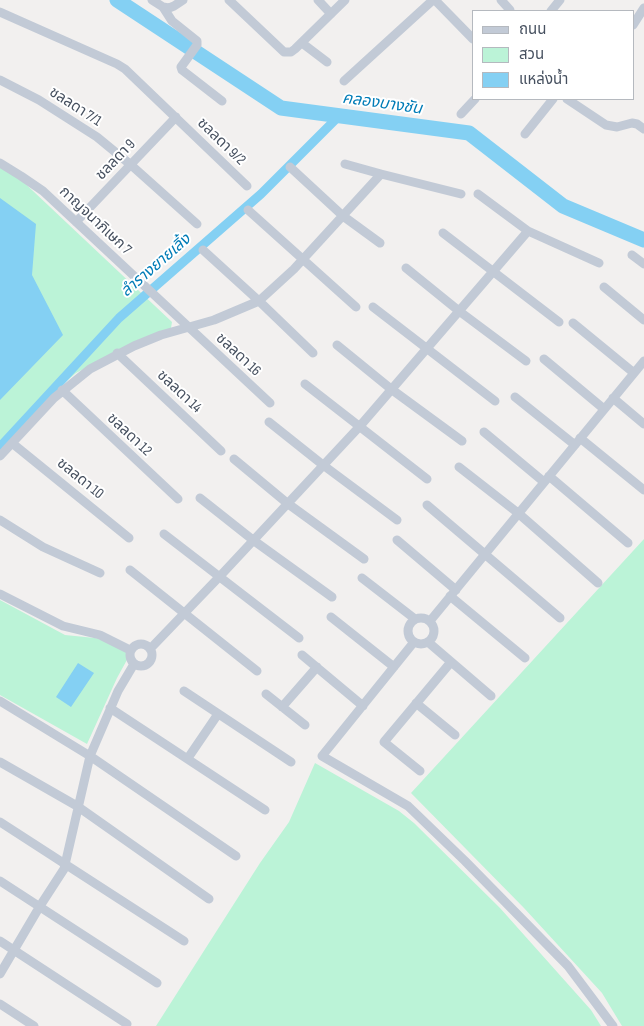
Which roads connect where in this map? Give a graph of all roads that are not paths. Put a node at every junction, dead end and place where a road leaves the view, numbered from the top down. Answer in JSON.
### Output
{"nodes":[{"id":1,"x":152,"y":0,"type":"edge"},
{"id":2,"x":183,"y":0,"type":"edge"},
{"id":3,"x":229,"y":0,"type":"edge"},
{"id":4,"x":318,"y":0,"type":"edge"},
{"id":5,"x":345,"y":0,"type":"edge"},
{"id":6,"x":434,"y":0,"type":"edge"},
{"id":7,"x":501,"y":0,"type":"edge"},
{"id":8,"x":560,"y":0,"type":"edge"},
{"id":9,"x":164,"y":7,"type":"junction"},
{"id":10,"x":644,"y":8,"type":"edge"},
{"id":11,"x":510,"y":10,"type":"edge"},
{"id":12,"x":552,"y":10,"type":"edge"},
{"id":13,"x":331,"y":14,"type":"junction"},
{"id":14,"x":1,"y":15,"type":"edge"},
{"id":15,"x":634,"y":23,"type":"edge"},
{"id":16,"x":472,"y":38,"type":"edge"},
{"id":17,"x":302,"y":43,"type":"junction"},
{"id":18,"x":328,"y":62,"type":"dead end"},
{"id":19,"x":0,"y":80,"type":"edge"},
{"id":20,"x":344,"y":81,"type":"dead end"},
{"id":21,"x":222,"y":100,"type":"dead end"},
{"id":22,"x":474,"y":100,"type":"edge"},
{"id":23,"x":552,"y":100,"type":"edge"},
{"id":24,"x":580,"y":102,"type":"edge"},
{"id":25,"x":461,"y":114,"type":"dead end"},
{"id":26,"x":176,"y":117,"type":"junction"},
{"id":27,"x":644,"y":129,"type":"edge"},
{"id":28,"x":525,"y":134,"type":"dead end"},
{"id":29,"x":0,"y":163,"type":"edge"},
{"id":30,"x":345,"y":164,"type":"dead end"},
{"id":31,"x":131,"y":165,"type":"junction"},
{"id":32,"x":290,"y":168,"type":"dead end"},
{"id":33,"x":381,"y":174,"type":"junction"},
{"id":34,"x":247,"y":186,"type":"dead end"},
{"id":35,"x":461,"y":194,"type":"dead end"},
{"id":36,"x":478,"y":194,"type":"dead end"},
{"id":37,"x":248,"y":210,"type":"dead end"},
{"id":38,"x":343,"y":216,"type":"junction"},
{"id":39,"x":76,"y":222,"type":"junction"},
{"id":40,"x":197,"y":224,"type":"dead end"},
{"id":41,"x":528,"y":231,"type":"junction"},
{"id":42,"x":443,"y":233,"type":"dead end"},
{"id":43,"x":380,"y":244,"type":"dead end"},
{"id":44,"x":203,"y":250,"type":"dead end"},
{"id":45,"x":632,"y":255,"type":"dead end"},
{"id":46,"x":303,"y":260,"type":"junction"},
{"id":47,"x":599,"y":262,"type":"dead end"},
{"id":48,"x":644,"y":264,"type":"edge"},
{"id":49,"x":406,"y":268,"type":"dead end"},
{"id":50,"x":493,"y":272,"type":"junction"},
{"id":51,"x":604,"y":287,"type":"dead end"},
{"id":52,"x":259,"y":301,"type":"junction"},
{"id":53,"x":356,"y":307,"type":"dead end"},
{"id":54,"x":373,"y":307,"type":"dead end"},
{"id":55,"x":459,"y":311,"type":"junction"},
{"id":56,"x":644,"y":320,"type":"edge"},
{"id":57,"x":559,"y":322,"type":"dead end"},
{"id":58,"x":573,"y":323,"type":"dead end"},
{"id":59,"x":187,"y":328,"type":"junction"},
{"id":60,"x":338,"y":345,"type":"dead end"},
{"id":61,"x":426,"y":349,"type":"junction"},
{"id":62,"x":117,"y":353,"type":"junction"},
{"id":63,"x":313,"y":353,"type":"dead end"},
{"id":64,"x":544,"y":359,"type":"dead end"},
{"id":65,"x":526,"y":361,"type":"dead end"},
{"id":66,"x":644,"y":361,"type":"edge"},
{"id":67,"x":634,"y":373,"type":"junction"},
{"id":68,"x":305,"y":384,"type":"dead end"},
{"id":69,"x":391,"y":389,"type":"junction"},
{"id":70,"x":62,"y":390,"type":"junction"},
{"id":71,"x":515,"y":397,"type":"dead end"},
{"id":72,"x":613,"y":398,"type":"junction"},
{"id":73,"x":495,"y":400,"type":"dead end"},
{"id":74,"x":270,"y":403,"type":"dead end"},
{"id":75,"x":604,"y":409,"type":"junction"},
{"id":76,"x":270,"y":422,"type":"dead end"},
{"id":77,"x":644,"y":424,"type":"edge"},
{"id":78,"x":360,"y":426,"type":"junction"},
{"id":79,"x":484,"y":432,"type":"dead end"},
{"id":80,"x":462,"y":441,"type":"dead end"},
{"id":81,"x":578,"y":442,"type":"junction"},
{"id":82,"x":12,"y":443,"type":"junction"},
{"id":83,"x":222,"y":451,"type":"dead end"},
{"id":84,"x":0,"y":456,"type":"edge"},
{"id":85,"x":234,"y":459,"type":"dead end"},
{"id":86,"x":323,"y":465,"type":"junction"},
{"id":87,"x":459,"y":466,"type":"dead end"},
{"id":88,"x":427,"y":479,"type":"dead end"},
{"id":89,"x":547,"y":479,"type":"junction"},
{"id":90,"x":644,"y":490,"type":"edge"},
{"id":91,"x":200,"y":498,"type":"dead end"},
{"id":92,"x":178,"y":499,"type":"dead end"},
{"id":93,"x":287,"y":503,"type":"junction"},
{"id":94,"x":427,"y":505,"type":"dead end"},
{"id":95,"x":518,"y":514,"type":"junction"},
{"id":96,"x":0,"y":520,"type":"edge"},
{"id":97,"x":397,"y":520,"type":"dead end"},
{"id":98,"x":164,"y":534,"type":"dead end"},
{"id":99,"x":129,"y":538,"type":"dead end"},
{"id":100,"x":253,"y":540,"type":"junction"},
{"id":101,"x":397,"y":540,"type":"dead end"},
{"id":102,"x":628,"y":543,"type":"dead end"},
{"id":103,"x":485,"y":554,"type":"junction"},
{"id":104,"x":364,"y":558,"type":"dead end"},
{"id":105,"x":130,"y":570,"type":"dead end"},
{"id":106,"x":100,"y":574,"type":"dead end"},
{"id":107,"x":219,"y":577,"type":"junction"},
{"id":108,"x":362,"y":578,"type":"dead end"},
{"id":109,"x":598,"y":583,"type":"dead end"},
{"id":110,"x":453,"y":593,"type":"junction"},
{"id":111,"x":0,"y":594,"type":"edge"},
{"id":112,"x":332,"y":597,"type":"dead end"},
{"id":113,"x":184,"y":613,"type":"junction"},
{"id":114,"x":331,"y":617,"type":"dead end"},
{"id":115,"x":560,"y":618,"type":"dead end"},
{"id":116,"x":415,"y":619,"type":"junction"},
{"id":117,"x":430,"y":621,"type":"junction"},
{"id":118,"x":299,"y":638,"type":"dead end"},
{"id":119,"x":414,"y":642,"type":"junction"},
{"id":120,"x":428,"y":642,"type":"junction"},
{"id":121,"x":150,"y":648,"type":"junction"},
{"id":122,"x":130,"y":650,"type":"junction"},
{"id":123,"x":302,"y":655,"type":"dead end"},
{"id":124,"x":525,"y":658,"type":"dead end"},
{"id":125,"x":451,"y":662,"type":"junction"},
{"id":126,"x":134,"y":664,"type":"junction"},
{"id":127,"x":317,"y":667,"type":"junction"},
{"id":128,"x":394,"y":667,"type":"junction"},
{"id":129,"x":257,"y":671,"type":"dead end"},
{"id":130,"x":184,"y":691,"type":"dead end"},
{"id":131,"x":266,"y":694,"type":"dead end"},
{"id":132,"x":490,"y":696,"type":"dead end"},
{"id":133,"x":0,"y":701,"type":"edge"},
{"id":134,"x":416,"y":703,"type":"junction"},
{"id":135,"x":363,"y":706,"type":"junction"},
{"id":136,"x":282,"y":707,"type":"junction"},
{"id":137,"x":110,"y":708,"type":"junction"},
{"id":138,"x":218,"y":714,"type":"junction"},
{"id":139,"x":305,"y":725,"type":"dead end"},
{"id":140,"x":455,"y":735,"type":"dead end"},
{"id":141,"x":90,"y":756,"type":"junction"},
{"id":142,"x":188,"y":758,"type":"junction"},
{"id":143,"x":0,"y":762,"type":"edge"},
{"id":144,"x":291,"y":762,"type":"dead end"},
{"id":145,"x":420,"y":771,"type":"dead end"},
{"id":146,"x":77,"y":806,"type":"junction"},
{"id":147,"x":265,"y":810,"type":"dead end"},
{"id":148,"x":0,"y":822,"type":"edge"},
{"id":149,"x":236,"y":856,"type":"dead end"},
{"id":150,"x":66,"y":863,"type":"junction"},
{"id":151,"x":0,"y":881,"type":"edge"},
{"id":152,"x":209,"y":899,"type":"dead end"},
{"id":153,"x":40,"y":906,"type":"junction"},
{"id":154,"x":0,"y":941,"type":"edge"},
{"id":155,"x":184,"y":941,"type":"dead end"},
{"id":156,"x":15,"y":950,"type":"junction"},
{"id":157,"x":0,"y":974,"type":"edge"},
{"id":158,"x":157,"y":983,"type":"dead end"},
{"id":159,"x":0,"y":1004,"type":"edge"},
{"id":160,"x":127,"y":1024,"type":"dead end"},
{"id":161,"x":34,"y":1026,"type":"edge"},
{"id":162,"x":613,"y":1026,"type":"edge"}],
"edges":[{"from":1,"to":9,"type":"street"},
{"from":2,"to":9,"type":"street"},
{"from":3,"to":17,"type":"street"},
{"from":4,"to":13,"type":"street"},
{"from":5,"to":13,"type":"street"},
{"from":6,"to":16,"type":"street"},
{"from":6,"to":20,"type":"street"},
{"from":7,"to":11,"type":"street"},
{"from":8,"to":12,"type":"street"},
{"from":9,"to":21,"type":"street"},
{"from":10,"to":15,"type":"street"},
{"from":13,"to":17,"type":"street"},
{"from":14,"to":26,"type":"street","name":"ชลลดา 9/2"},
{"from":17,"to":18,"type":"street"},
{"from":19,"to":31,"type":"street","name":"ชลลดา 7/1"},
{"from":22,"to":25,"type":"street"},
{"from":23,"to":28,"type":"street"},
{"from":24,"to":27,"type":"street"},
{"from":26,"to":31,"type":"street","name":"ชลลดา 9"},
{"from":26,"to":34,"type":"street","name":"ชลลดา 9/2"},
{"from":29,"to":39,"type":"street","name":"กาญจนาภิเษก 7"},
{"from":30,"to":33,"type":"street"},
{"from":31,"to":39,"type":"street","name":"ชลลดา 9"},
{"from":31,"to":40,"type":"street","name":"ชลลดา 7/1"},
{"from":32,"to":38,"type":"street"},
{"from":33,"to":35,"type":"street"},
{"from":33,"to":38,"type":"street"},
{"from":36,"to":41,"type":"street"},
{"from":37,"to":46,"type":"street"},
{"from":38,"to":43,"type":"street"},
{"from":38,"to":46,"type":"street"},
{"from":39,"to":59,"type":"street","name":"กาญจนาภิเษก 7"},
{"from":41,"to":47,"type":"street"},
{"from":41,"to":50,"type":"street"},
{"from":42,"to":50,"type":"street"},
{"from":44,"to":52,"type":"street"},
{"from":45,"to":48,"type":"street"},
{"from":46,"to":52,"type":"street"},
{"from":46,"to":53,"type":"street"},
{"from":49,"to":55,"type":"street"},
{"from":50,"to":55,"type":"street"},
{"from":50,"to":57,"type":"street"},
{"from":51,"to":56,"type":"street"},
{"from":52,"to":59,"type":"street"},
{"from":52,"to":63,"type":"street"},
{"from":54,"to":61,"type":"street"},
{"from":55,"to":61,"type":"street"},
{"from":55,"to":65,"type":"street"},
{"from":58,"to":67,"type":"street"},
{"from":59,"to":62,"type":"street"},
{"from":59,"to":74,"type":"street","name":"ชลลดา 16"},
{"from":60,"to":69,"type":"street"},
{"from":61,"to":69,"type":"street"},
{"from":61,"to":73,"type":"street"},
{"from":62,"to":70,"type":"street"},
{"from":62,"to":83,"type":"street","name":"ชลลดา 14"},
{"from":64,"to":75,"type":"street"},
{"from":66,"to":67,"type":"street"},
{"from":67,"to":72,"type":"street"},
{"from":68,"to":78,"type":"street"},
{"from":69,"to":78,"type":"street"},
{"from":69,"to":80,"type":"street"},
{"from":70,"to":82,"type":"street"},
{"from":70,"to":92,"type":"street","name":"ชลลดา 12"},
{"from":71,"to":81,"type":"street"},
{"from":72,"to":75,"type":"street"},
{"from":72,"to":77,"type":"street"},
{"from":75,"to":81,"type":"street"},
{"from":76,"to":86,"type":"street"},
{"from":78,"to":86,"type":"street"},
{"from":78,"to":88,"type":"street"},
{"from":79,"to":89,"type":"street"},
{"from":81,"to":89,"type":"street"},
{"from":81,"to":90,"type":"street"},
{"from":82,"to":84,"type":"street"},
{"from":82,"to":99,"type":"street","name":"ชลลดา 10"},
{"from":85,"to":93,"type":"street"},
{"from":86,"to":93,"type":"street"},
{"from":86,"to":97,"type":"street"},
{"from":87,"to":95,"type":"street"},
{"from":89,"to":95,"type":"street"},
{"from":89,"to":102,"type":"street"},
{"from":91,"to":100,"type":"street"},
{"from":93,"to":100,"type":"street"},
{"from":93,"to":104,"type":"street"},
{"from":94,"to":103,"type":"street"},
{"from":95,"to":103,"type":"street"},
{"from":95,"to":109,"type":"street"},
{"from":96,"to":106,"type":"street"},
{"from":98,"to":107,"type":"street"},
{"from":100,"to":107,"type":"street"},
{"from":100,"to":112,"type":"street"},
{"from":101,"to":110,"type":"street"},
{"from":103,"to":110,"type":"street"},
{"from":103,"to":115,"type":"street"},
{"from":105,"to":113,"type":"street"},
{"from":107,"to":113,"type":"street"},
{"from":107,"to":118,"type":"street"},
{"from":108,"to":116,"type":"street"},
{"from":110,"to":117,"type":"street"},
{"from":110,"to":124,"type":"street"},
{"from":111,"to":122,"type":"street"},
{"from":113,"to":121,"type":"street"},
{"from":113,"to":129,"type":"street"},
{"from":114,"to":128,"type":"street"},
{"from":116,"to":117,"type":"street"},
{"from":116,"to":119,"type":"street"},
{"from":117,"to":120,"type":"street"},
{"from":119,"to":120,"type":"street"},
{"from":119,"to":128,"type":"street"},
{"from":120,"to":125,"type":"street"},
{"from":121,"to":122,"type":"street"},
{"from":121,"to":126,"type":"street"},
{"from":122,"to":126,"type":"street"},
{"from":123,"to":127,"type":"street"},
{"from":125,"to":132,"type":"street"},
{"from":125,"to":134,"type":"street"},
{"from":126,"to":137,"type":"street"},
{"from":127,"to":135,"type":"street"},
{"from":127,"to":136,"type":"street"},
{"from":128,"to":135,"type":"street"},
{"from":130,"to":138,"type":"street"},
{"from":131,"to":136,"type":"street"},
{"from":133,"to":141,"type":"street"},
{"from":134,"to":140,"type":"street"},
{"from":134,"to":145,"type":"street"},
{"from":135,"to":162,"type":"street"},
{"from":136,"to":139,"type":"street"},
{"from":137,"to":141,"type":"street"},
{"from":137,"to":142,"type":"street"},
{"from":138,"to":142,"type":"street"},
{"from":138,"to":144,"type":"street"},
{"from":141,"to":146,"type":"street"},
{"from":141,"to":149,"type":"street"},
{"from":142,"to":147,"type":"street"},
{"from":143,"to":146,"type":"street"},
{"from":146,"to":150,"type":"street"},
{"from":146,"to":152,"type":"street"},
{"from":148,"to":150,"type":"street"},
{"from":150,"to":153,"type":"street"},
{"from":150,"to":155,"type":"street"},
{"from":151,"to":153,"type":"street"},
{"from":153,"to":156,"type":"street"},
{"from":153,"to":158,"type":"street"},
{"from":154,"to":156,"type":"street"},
{"from":156,"to":157,"type":"street"},
{"from":156,"to":160,"type":"street"},
{"from":159,"to":161,"type":"street"}]}
